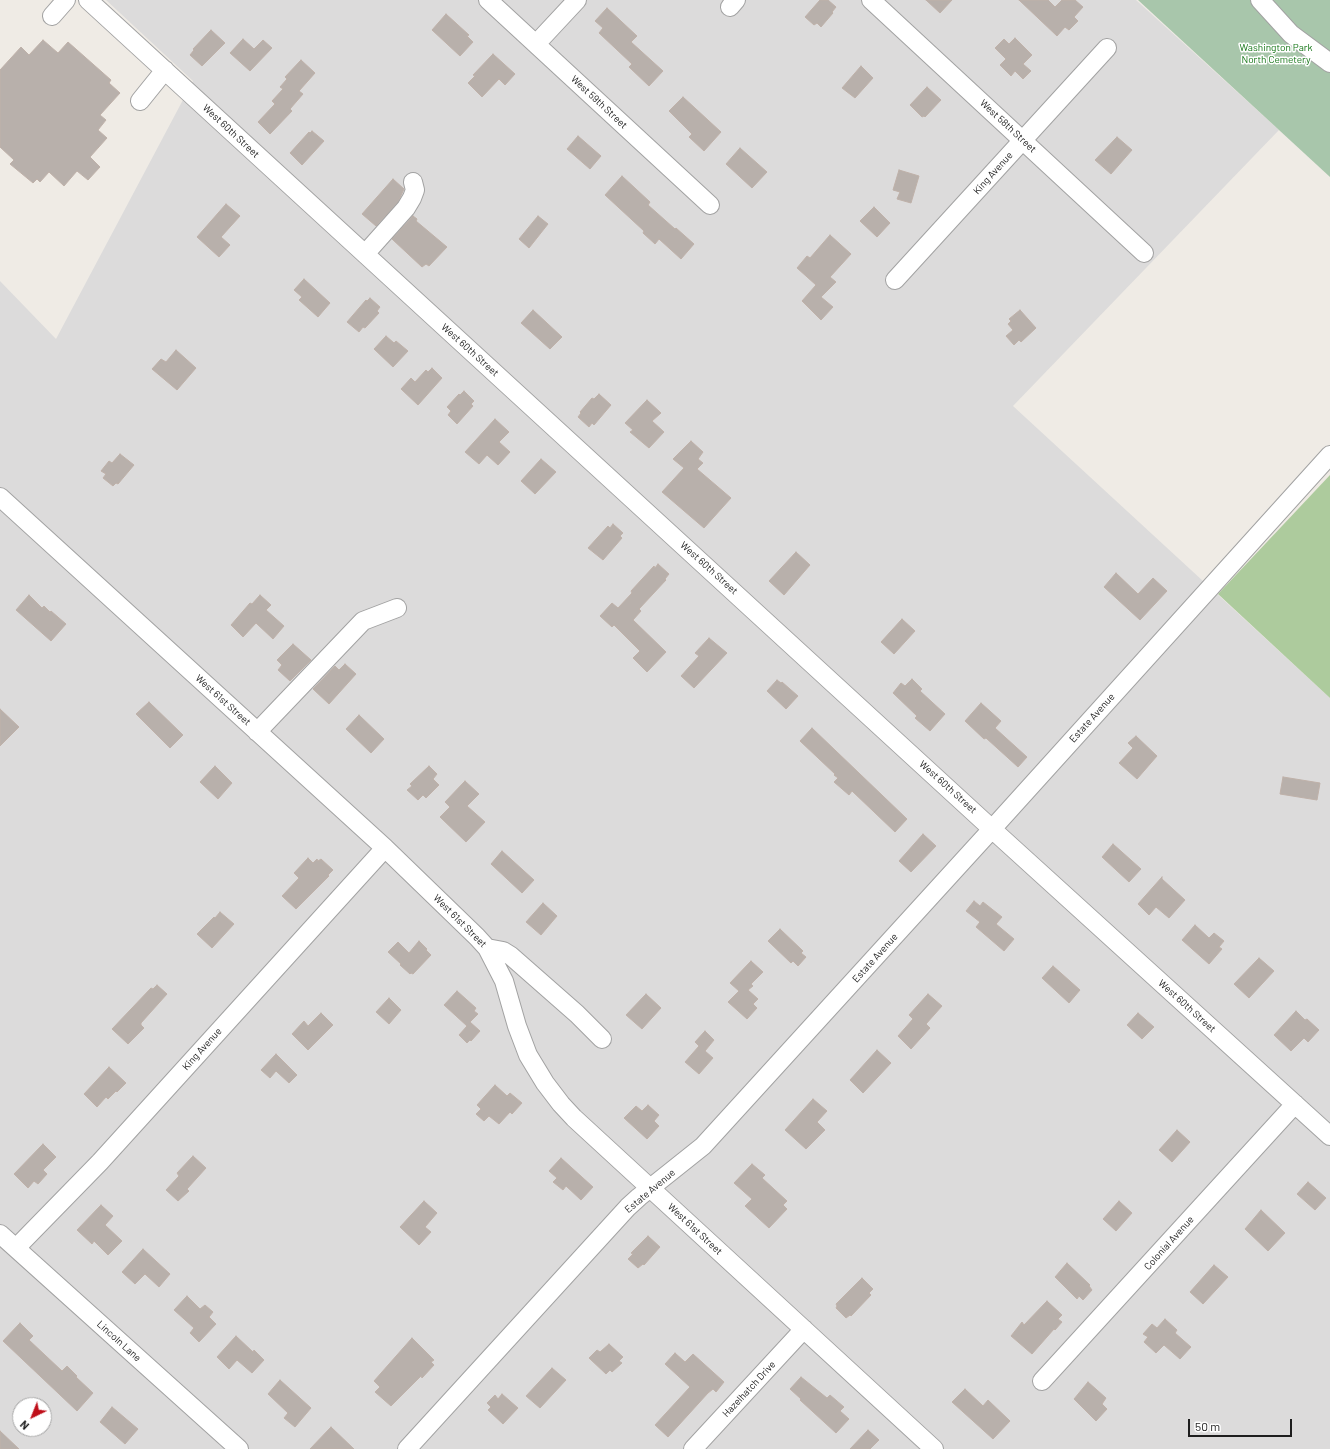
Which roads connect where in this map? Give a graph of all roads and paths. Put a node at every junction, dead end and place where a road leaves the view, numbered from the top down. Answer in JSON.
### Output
{"nodes":[{"id":1,"x":66,"y":0,"type":"edge"},
{"id":2,"x":88,"y":0,"type":"edge"},
{"id":3,"x":488,"y":0,"type":"edge"},
{"id":4,"x":577,"y":0,"type":"edge"},
{"id":5,"x":871,"y":0,"type":"edge"},
{"id":6,"x":1260,"y":0,"type":"edge"},
{"id":7,"x":52,"y":16,"type":"dead end"},
{"id":8,"x":536,"y":44,"type":"junction"},
{"id":9,"x":1107,"y":48,"type":"dead end"},
{"id":10,"x":1330,"y":63,"type":"edge"},
{"id":11,"x":165,"y":70,"type":"junction"},
{"id":12,"x":140,"y":101,"type":"dead end"},
{"id":13,"x":1023,"y":140,"type":"junction"},
{"id":14,"x":413,"y":182,"type":"dead end"},
{"id":15,"x":710,"y":205,"type":"dead end"},
{"id":16,"x":1144,"y":252,"type":"dead end"},
{"id":17,"x":365,"y":254,"type":"junction"},
{"id":18,"x":895,"y":280,"type":"dead end"},
{"id":19,"x":1330,"y":455,"type":"edge"},
{"id":20,"x":2,"y":506,"type":"edge"},
{"id":21,"x":397,"y":608,"type":"dead end"},
{"id":22,"x":257,"y":732,"type":"junction"},
{"id":23,"x":992,"y":829,"type":"junction"},
{"id":24,"x":385,"y":848,"type":"junction"},
{"id":25,"x":487,"y":948,"type":"junction"},
{"id":26,"x":602,"y":1038,"type":"dead end"},
{"id":27,"x":1295,"y":1104,"type":"junction"},
{"id":28,"x":1330,"y":1136,"type":"edge"},
{"id":29,"x":651,"y":1188,"type":"junction"},
{"id":30,"x":0,"y":1234,"type":"edge"},
{"id":31,"x":16,"y":1248,"type":"junction"},
{"id":32,"x":804,"y":1329,"type":"junction"},
{"id":33,"x":1042,"y":1381,"type":"dead end"},
{"id":34,"x":238,"y":1449,"type":"edge"},
{"id":35,"x":407,"y":1449,"type":"edge"},
{"id":36,"x":694,"y":1449,"type":"edge"},
{"id":37,"x":934,"y":1449,"type":"edge"}],
"edges":[{"from":1,"to":7,"type":"street"},
{"from":2,"to":11,"type":"street","name":"West 60th Street"},
{"from":3,"to":8,"type":"street","name":"West 59th Street"},
{"from":4,"to":8,"type":"street"},
{"from":5,"to":13,"type":"street","name":"West 58th Street"},
{"from":6,"to":10,"type":"street"},
{"from":8,"to":15,"type":"street","name":"West 59th Street"},
{"from":9,"to":13,"type":"street","name":"King Avenue"},
{"from":11,"to":12,"type":"street"},
{"from":11,"to":17,"type":"street","name":"West 60th Street"},
{"from":13,"to":16,"type":"street","name":"West 58th Street"},
{"from":13,"to":18,"type":"street","name":"King Avenue"},
{"from":14,"to":17,"type":"street"},
{"from":17,"to":23,"type":"street","name":"West 60th Street"},
{"from":19,"to":23,"type":"street","name":"Estate Avenue"},
{"from":20,"to":22,"type":"street","name":"West 61st Street"},
{"from":21,"to":22,"type":"street"},
{"from":22,"to":24,"type":"street","name":"West 61st Street"},
{"from":23,"to":27,"type":"street","name":"West 60th Street"},
{"from":23,"to":29,"type":"street","name":"Estate Avenue"},
{"from":24,"to":25,"type":"street","name":"West 61st Street"},
{"from":24,"to":31,"type":"street","name":"King Avenue"},
{"from":25,"to":26,"type":"street"},
{"from":25,"to":29,"type":"street","name":"West 61st Street"},
{"from":27,"to":28,"type":"street","name":"West 60th Street"},
{"from":27,"to":33,"type":"street","name":"Colonial Avenue"},
{"from":29,"to":32,"type":"street","name":"West 61st Street"},
{"from":29,"to":35,"type":"street","name":"Estate Avenue"},
{"from":30,"to":31,"type":"street","name":"Lincoln Lane"},
{"from":31,"to":34,"type":"street","name":"Lincoln Lane"},
{"from":32,"to":36,"type":"street","name":"Hazelhatch Drive"},
{"from":32,"to":37,"type":"street","name":"West 61st Street"}]}
